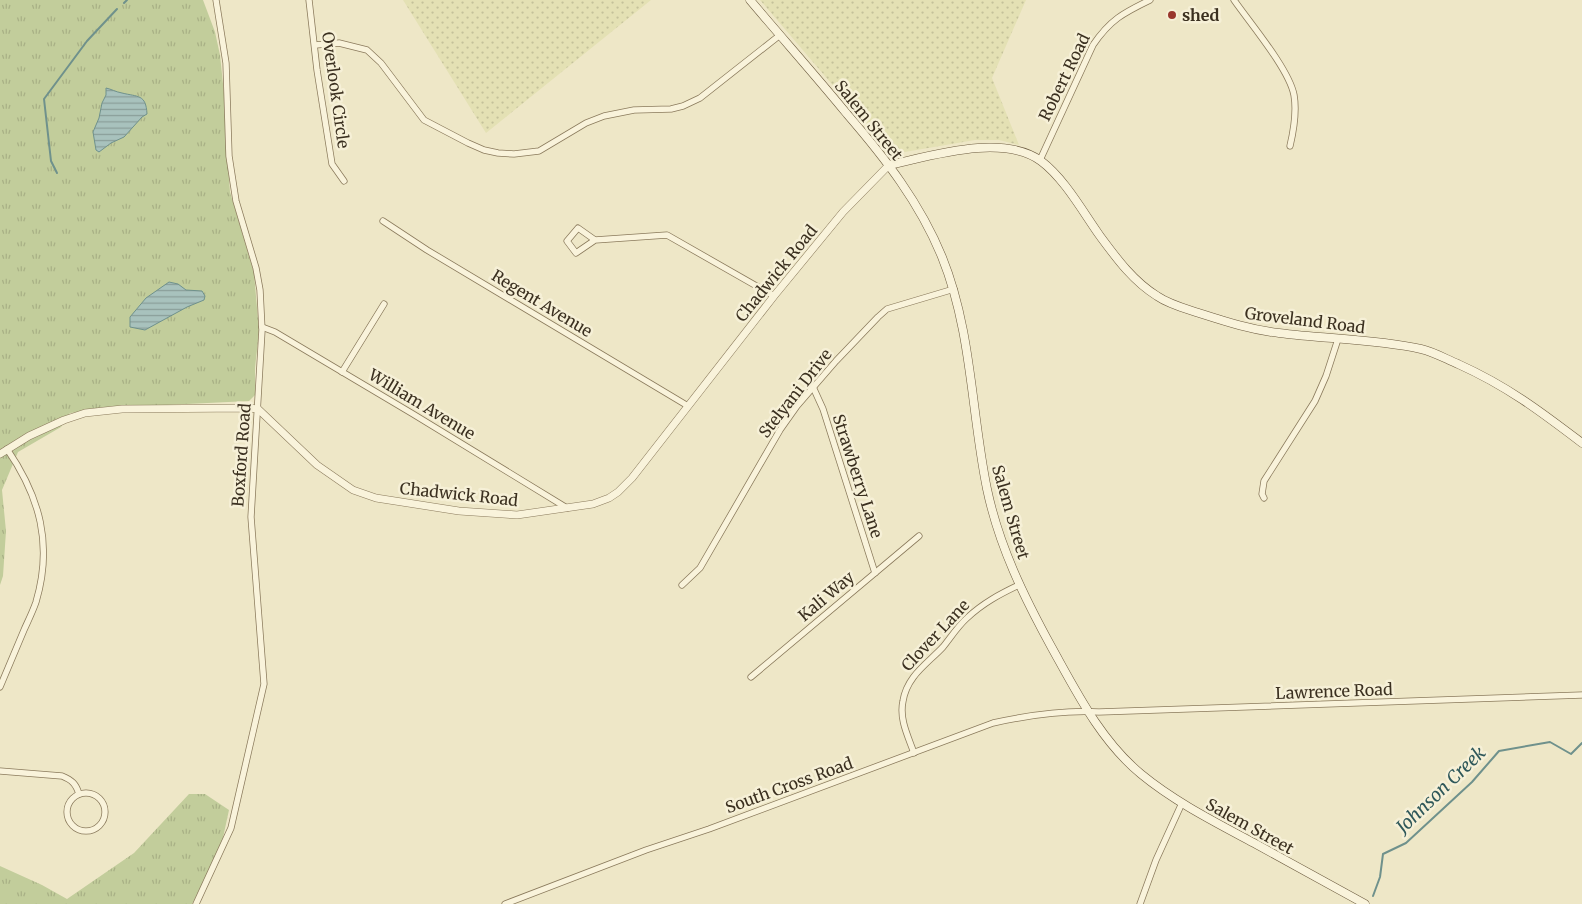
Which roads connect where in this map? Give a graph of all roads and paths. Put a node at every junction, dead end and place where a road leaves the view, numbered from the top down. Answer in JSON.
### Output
{"nodes":[{"id":1,"x":216,"y":0,"type":"edge"},
{"id":2,"x":309,"y":0,"type":"edge"},
{"id":3,"x":750,"y":0,"type":"edge"},
{"id":4,"x":1150,"y":0,"type":"edge"},
{"id":5,"x":1234,"y":0,"type":"edge"},
{"id":6,"x":780,"y":35,"type":"junction"},
{"id":7,"x":316,"y":45,"type":"junction"},
{"id":8,"x":1290,"y":146,"type":"dead end"},
{"id":9,"x":1040,"y":160,"type":"junction"},
{"id":10,"x":890,"y":165,"type":"junction"},
{"id":11,"x":344,"y":181,"type":"dead end"},
{"id":12,"x":383,"y":221,"type":"dead end"},
{"id":13,"x":595,"y":240,"type":"junction"},
{"id":14,"x":954,"y":289,"type":"junction"},
{"id":15,"x":774,"y":296,"type":"junction"},
{"id":16,"x":384,"y":304,"type":"dead end"},
{"id":17,"x":262,"y":327,"type":"junction"},
{"id":18,"x":1338,"y":339,"type":"junction"},
{"id":19,"x":342,"y":372,"type":"junction"},
{"id":20,"x":814,"y":388,"type":"junction"},
{"id":21,"x":688,"y":406,"type":"junction"},
{"id":22,"x":258,"y":409,"type":"junction"},
{"id":23,"x":1582,"y":443,"type":"edge"},
{"id":24,"x":7,"y":449,"type":"junction"},
{"id":25,"x":0,"y":454,"type":"edge"},
{"id":26,"x":1264,"y":498,"type":"dead end"},
{"id":27,"x":567,"y":508,"type":"junction"},
{"id":28,"x":918,"y":536,"type":"dead end"},
{"id":29,"x":875,"y":573,"type":"junction"},
{"id":30,"x":682,"y":585,"type":"dead end"},
{"id":31,"x":1018,"y":585,"type":"junction"},
{"id":32,"x":751,"y":676,"type":"dead end"},
{"id":33,"x":0,"y":687,"type":"edge"},
{"id":34,"x":1582,"y":695,"type":"edge"},
{"id":35,"x":1088,"y":712,"type":"junction"},
{"id":36,"x":914,"y":753,"type":"junction"},
{"id":37,"x":0,"y":771,"type":"edge"},
{"id":38,"x":79,"y":794,"type":"junction"},
{"id":39,"x":1182,"y":803,"type":"junction"},
{"id":40,"x":196,"y":904,"type":"edge"},
{"id":41,"x":505,"y":904,"type":"edge"},
{"id":42,"x":1140,"y":904,"type":"edge"},
{"id":43,"x":1365,"y":904,"type":"edge"}],
"edges":[{"from":1,"to":17,"type":"street","name":"Boxford Road"},
{"from":2,"to":7,"type":"street","name":"Overlook Circle"},
{"from":3,"to":6,"type":"main road","name":"Salem Street"},
{"from":4,"to":9,"type":"street","name":"Robert Road"},
{"from":5,"to":8,"type":"street"},
{"from":6,"to":7,"type":"street"},
{"from":6,"to":10,"type":"main road","name":"Salem Street"},
{"from":7,"to":11,"type":"street","name":"Overlook Circle"},
{"from":9,"to":10,"type":"main road","name":"Groveland Road"},
{"from":9,"to":18,"type":"main road","name":"Groveland Road"},
{"from":10,"to":14,"type":"main road","name":"Salem Street"},
{"from":10,"to":15,"type":"street","name":"Chadwick Road"},
{"from":12,"to":21,"type":"street","name":"Regent Avenue"},
{"from":13,"to":13,"type":"street"},
{"from":13,"to":15,"type":"street"},
{"from":14,"to":20,"type":"street","name":"Stelyani Drive"},
{"from":14,"to":31,"type":"main road","name":"Salem Street"},
{"from":15,"to":21,"type":"street","name":"Chadwick Road"},
{"from":16,"to":19,"type":"street"},
{"from":17,"to":19,"type":"street","name":"William Avenue"},
{"from":17,"to":22,"type":"street","name":"Boxford Road"},
{"from":18,"to":23,"type":"main road","name":"Groveland Road"},
{"from":18,"to":26,"type":"street"},
{"from":19,"to":27,"type":"street","name":"William Avenue"},
{"from":20,"to":29,"type":"street","name":"Strawberry Lane"},
{"from":20,"to":30,"type":"street","name":"Stelyani Drive"},
{"from":21,"to":27,"type":"street","name":"Chadwick Road"},
{"from":22,"to":24,"type":"street"},
{"from":22,"to":27,"type":"street","name":"Chadwick Road"},
{"from":22,"to":40,"type":"street","name":"Boxford Road"},
{"from":24,"to":25,"type":"street"},
{"from":24,"to":33,"type":"street"},
{"from":28,"to":29,"type":"street","name":"Kali Way"},
{"from":29,"to":32,"type":"street","name":"Kali Way"},
{"from":31,"to":35,"type":"main road","name":"Salem Street"},
{"from":31,"to":36,"type":"street","name":"Clover Lane"},
{"from":34,"to":35,"type":"street","name":"Lawrence Road"},
{"from":35,"to":36,"type":"street","name":"South Cross Road"},
{"from":35,"to":39,"type":"main road","name":"Salem Street"},
{"from":36,"to":41,"type":"street","name":"South Cross Road"},
{"from":37,"to":38,"type":"street"},
{"from":38,"to":38,"type":"street"},
{"from":39,"to":42,"type":"street"},
{"from":39,"to":43,"type":"main road","name":"Salem Street"}]}
